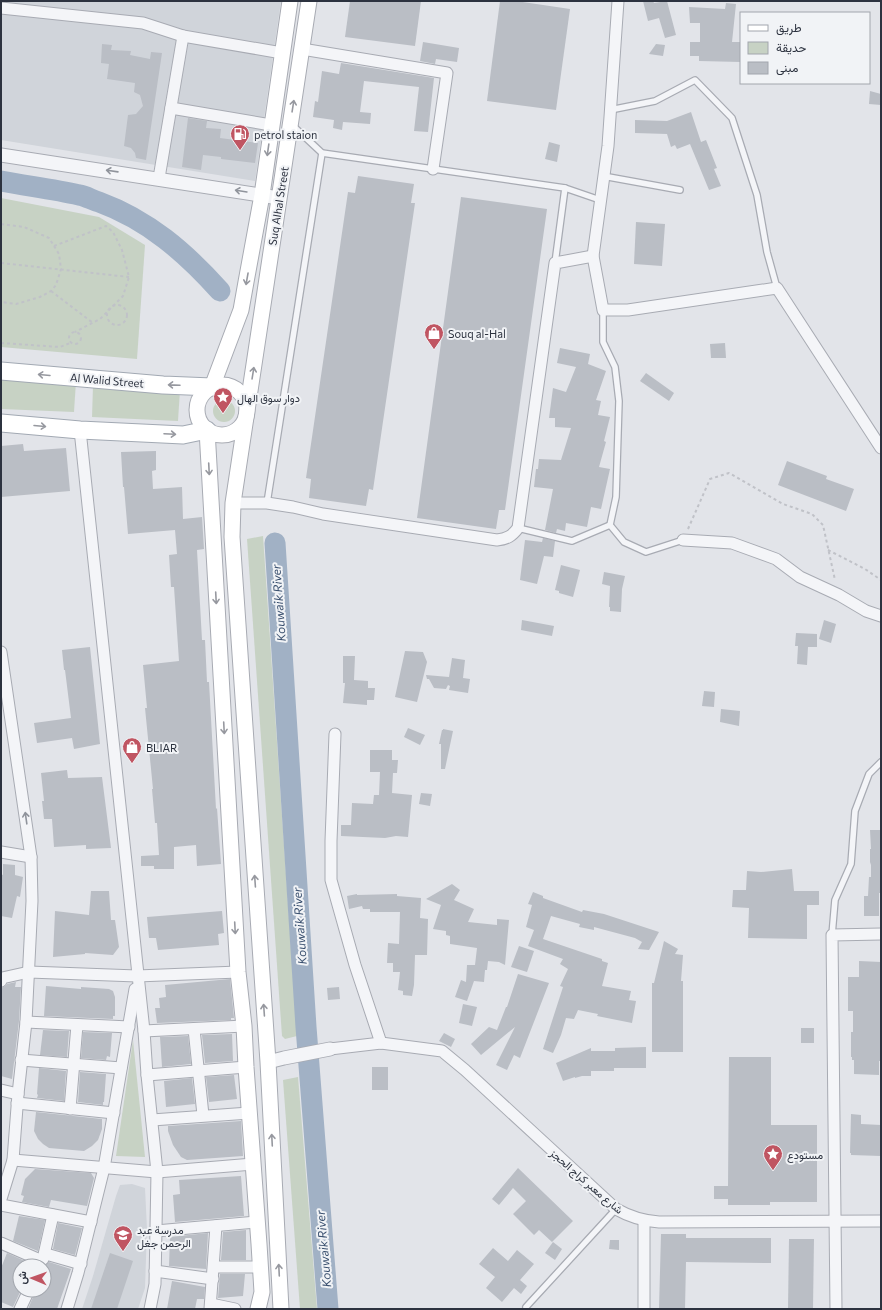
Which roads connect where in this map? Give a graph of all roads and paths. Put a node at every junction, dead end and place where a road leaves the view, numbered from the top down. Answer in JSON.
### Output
{"nodes":[{"id":1,"x":290,"y":1,"type":"edge"},
{"id":2,"x":309,"y":1,"type":"edge"},
{"id":3,"x":618,"y":1,"type":"edge"},
{"id":4,"x":1,"y":8,"type":"edge"},
{"id":5,"x":183,"y":36,"type":"junction"},
{"id":6,"x":302,"y":49,"type":"junction"},
{"id":7,"x":282,"y":53,"type":"junction"},
{"id":8,"x":171,"y":108,"type":"junction"},
{"id":9,"x":610,"y":110,"type":"junction"},
{"id":10,"x":291,"y":123,"type":"junction"},
{"id":11,"x":271,"y":125,"type":"junction"},
{"id":12,"x":322,"y":153,"type":"junction"},
{"id":13,"x":1,"y":155,"type":"edge"},
{"id":14,"x":433,"y":169,"type":"junction"},
{"id":15,"x":603,"y":176,"type":"junction"},
{"id":16,"x":159,"y":178,"type":"junction"},
{"id":17,"x":565,"y":188,"type":"junction"},
{"id":18,"x":680,"y":190,"type":"dead end"},
{"id":19,"x":262,"y":195,"type":"junction"},
{"id":20,"x":279,"y":198,"type":"junction"},
{"id":21,"x":600,"y":200,"type":"junction"},
{"id":22,"x":1,"y":224,"type":"edge"},
{"id":23,"x":54,"y":246,"type":"junction"},
{"id":24,"x":593,"y":256,"type":"junction"},
{"id":25,"x":555,"y":262,"type":"junction"},
{"id":26,"x":1,"y":263,"type":"edge"},
{"id":27,"x":61,"y":270,"type":"junction"},
{"id":28,"x":129,"y":277,"type":"junction"},
{"id":29,"x":777,"y":288,"type":"junction"},
{"id":30,"x":51,"y":291,"type":"junction"},
{"id":31,"x":1,"y":302,"type":"edge"},
{"id":32,"x":111,"y":308,"type":"junction"},
{"id":33,"x":603,"y":310,"type":"junction"},
{"id":34,"x":93,"y":323,"type":"junction"},
{"id":35,"x":76,"y":332,"type":"junction"},
{"id":36,"x":1,"y":343,"type":"edge"},
{"id":37,"x":70,"y":343,"type":"junction"},
{"id":38,"x":1,"y":371,"type":"edge"},
{"id":39,"x":212,"y":386,"type":"junction"},
{"id":40,"x":247,"y":411,"type":"junction"},
{"id":41,"x":1,"y":423,"type":"edge"},
{"id":42,"x":80,"y":430,"type":"junction"},
{"id":43,"x":207,"y":430,"type":"junction"},
{"id":44,"x":881,"y":448,"type":"edge"},
{"id":45,"x":267,"y":503,"type":"junction"},
{"id":46,"x":233,"y":504,"type":"junction"},
{"id":47,"x":610,"y":525,"type":"junction"},
{"id":48,"x":518,"y":528,"type":"junction"},
{"id":49,"x":683,"y":540,"type":"junction"},
{"id":50,"x":828,"y":549,"type":"junction"},
{"id":51,"x":881,"y":580,"type":"edge"},
{"id":52,"x":839,"y":595,"type":"junction"},
{"id":53,"x":881,"y":616,"type":"edge"},
{"id":54,"x":1,"y":652,"type":"edge"},
{"id":55,"x":335,"y":734,"type":"dead end"},
{"id":56,"x":881,"y":762,"type":"edge"},
{"id":57,"x":1,"y":852,"type":"edge"},
{"id":58,"x":31,"y":857,"type":"junction"},
{"id":59,"x":881,"y":934,"type":"edge"},
{"id":60,"x":832,"y":935,"type":"junction"},
{"id":61,"x":29,"y":972,"type":"junction"},
{"id":62,"x":238,"y":972,"type":"junction"},
{"id":63,"x":138,"y":976,"type":"junction"},
{"id":64,"x":1,"y":981,"type":"edge"},
{"id":65,"x":26,"y":1022,"type":"junction"},
{"id":66,"x":77,"y":1025,"type":"junction"},
{"id":67,"x":244,"y":1026,"type":"junction"},
{"id":68,"x":129,"y":1027,"type":"junction"},
{"id":69,"x":194,"y":1029,"type":"junction"},
{"id":70,"x":144,"y":1031,"type":"junction"},
{"id":71,"x":381,"y":1043,"type":"junction"},
{"id":72,"x":330,"y":1049,"type":"joint"},
{"id":73,"x":22,"y":1060,"type":"junction"},
{"id":74,"x":268,"y":1062,"type":"junction"},
{"id":75,"x":74,"y":1064,"type":"junction"},
{"id":76,"x":122,"y":1068,"type":"junction"},
{"id":77,"x":246,"y":1068,"type":"junction"},
{"id":78,"x":199,"y":1071,"type":"junction"},
{"id":79,"x":146,"y":1075,"type":"junction"},
{"id":80,"x":1,"y":1090,"type":"edge"},
{"id":81,"x":18,"y":1099,"type":"junction"},
{"id":82,"x":70,"y":1109,"type":"junction"},
{"id":83,"x":114,"y":1113,"type":"junction"},
{"id":84,"x":249,"y":1113,"type":"junction"},
{"id":85,"x":203,"y":1115,"type":"junction"},
{"id":86,"x":152,"y":1120,"type":"junction"},
{"id":87,"x":13,"y":1160,"type":"junction"},
{"id":88,"x":253,"y":1164,"type":"junction"},
{"id":89,"x":104,"y":1168,"type":"junction"},
{"id":90,"x":157,"y":1172,"type":"junction"},
{"id":91,"x":1,"y":1199,"type":"edge"},
{"id":92,"x":1,"y":1204,"type":"edge"},
{"id":93,"x":616,"y":1209,"type":"junction"},
{"id":94,"x":54,"y":1215,"type":"junction"},
{"id":95,"x":644,"y":1221,"type":"junction"},
{"id":96,"x":881,"y":1221,"type":"edge"},
{"id":97,"x":91,"y":1222,"type":"junction"},
{"id":98,"x":257,"y":1222,"type":"junction"},
{"id":99,"x":835,"y":1222,"type":"junction"},
{"id":100,"x":216,"y":1226,"type":"junction"},
{"id":101,"x":156,"y":1231,"type":"junction"},
{"id":102,"x":1,"y":1243,"type":"edge"},
{"id":103,"x":35,"y":1258,"type":"edge"},
{"id":104,"x":43,"y":1258,"type":"edge"},
{"id":105,"x":44,"y":1258,"type":"edge"},
{"id":106,"x":81,"y":1264,"type":"junction"},
{"id":107,"x":214,"y":1267,"type":"junction"},
{"id":108,"x":260,"y":1267,"type":"junction"},
{"id":109,"x":155,"y":1271,"type":"junction"},
{"id":110,"x":213,"y":1280,"type":"junction"},
{"id":111,"x":25,"y":1298,"type":"edge"},
{"id":112,"x":211,"y":1306,"type":"edge"},
{"id":113,"x":526,"y":1307,"type":"dead end"},
{"id":114,"x":20,"y":1309,"type":"edge"},
{"id":115,"x":67,"y":1309,"type":"edge"},
{"id":116,"x":150,"y":1309,"type":"edge"},
{"id":117,"x":235,"y":1309,"type":"edge"},
{"id":118,"x":258,"y":1309,"type":"edge"},
{"id":119,"x":281,"y":1309,"type":"edge"},
{"id":120,"x":644,"y":1309,"type":"edge"},
{"id":121,"x":836,"y":1309,"type":"edge"}],
"edges":[{"from":1,"to":7,"type":"main road","name":"Suq Alhal Street"},
{"from":2,"to":6,"type":"main road","name":"Suq Alhal Street"},
{"from":3,"to":9,"type":"street"},
{"from":4,"to":5,"type":"street"},
{"from":5,"to":7,"type":"street"},
{"from":5,"to":8,"type":"street"},
{"from":10,"to":6,"type":"main road","name":"Suq Alhal Street","one_way":true},
{"from":6,"to":14,"type":"street"},
{"from":7,"to":11,"type":"main road","name":"Suq Alhal Street"},
{"from":8,"to":11,"type":"street"},
{"from":8,"to":16,"type":"street"},
{"from":9,"to":15,"type":"street"},
{"from":9,"to":29,"type":"lane"},
{"from":10,"to":12,"type":"lane"},
{"from":10,"to":20,"type":"main road","name":"Suq Alhal Street"},
{"from":11,"to":19,"type":"main road","name":"Suq Alhal Street","one_way":true},
{"from":12,"to":14,"type":"lane"},
{"from":12,"to":45,"type":"lane"},
{"from":16,"to":13,"type":"street","one_way":true},
{"from":14,"to":17,"type":"lane"},
{"from":15,"to":18,"type":"lane"},
{"from":15,"to":21,"type":"street"},
{"from":19,"to":16,"type":"street","one_way":true},
{"from":17,"to":21,"type":"lane"},
{"from":17,"to":25,"type":"lane"},
{"from":19,"to":20,"type":"street"},
{"from":19,"to":39,"type":"main road","name":"Suq Alhal Street","one_way":true},
{"from":40,"to":20,"type":"main road","name":"Suq Alhal Street","one_way":true},
{"from":21,"to":24,"type":"street"},
{"from":22,"to":23,"type":"path"},
{"from":23,"to":27,"type":"path"},
{"from":23,"to":28,"type":"path"},
{"from":24,"to":25,"type":"street"},
{"from":24,"to":33,"type":"street"},
{"from":25,"to":48,"type":"street"},
{"from":26,"to":27,"type":"path"},
{"from":27,"to":28,"type":"path"},
{"from":27,"to":30,"type":"path"},
{"from":28,"to":32,"type":"path"},
{"from":29,"to":33,"type":"street"},
{"from":29,"to":44,"type":"street"},
{"from":30,"to":31,"type":"path"},
{"from":30,"to":34,"type":"path"},
{"from":32,"to":32,"type":"path"},
{"from":32,"to":34,"type":"path"},
{"from":33,"to":47,"type":"lane"},
{"from":34,"to":35,"type":"path"},
{"from":35,"to":37,"type":"path"},
{"from":35,"to":37,"type":"path"},
{"from":36,"to":37,"type":"path"},
{"from":39,"to":38,"type":"main road","name":"Al Walid Street","one_way":true},
{"from":39,"to":40,"type":"main road"},
{"from":39,"to":43,"type":"main road"},
{"from":40,"to":43,"type":"main road"},
{"from":40,"to":46,"type":"main road","name":"Suq Alhal Street"},
{"from":41,"to":42,"type":"main road","one_way":true},
{"from":42,"to":43,"type":"main road","one_way":true},
{"from":42,"to":63,"type":"street"},
{"from":43,"to":62,"type":"main road","one_way":true},
{"from":45,"to":46,"type":"street"},
{"from":45,"to":48,"type":"street"},
{"from":74,"to":46,"type":"main road","name":"Suq Alhal Street","one_way":true},
{"from":47,"to":48,"type":"lane"},
{"from":47,"to":49,"type":"lane"},
{"from":49,"to":50,"type":"path"},
{"from":49,"to":52,"type":"street"},
{"from":50,"to":51,"type":"path"},
{"from":50,"to":52,"type":"path"},
{"from":52,"to":53,"type":"street"},
{"from":58,"to":54,"type":"street","one_way":true},
{"from":55,"to":71,"type":"street"},
{"from":56,"to":60,"type":"lane"},
{"from":57,"to":58,"type":"street"},
{"from":58,"to":61,"type":"street"},
{"from":59,"to":60,"type":"street"},
{"from":60,"to":99,"type":"street"},
{"from":61,"to":63,"type":"street"},
{"from":61,"to":64,"type":"street"},
{"from":61,"to":65,"type":"street"},
{"from":62,"to":63,"type":"street"},
{"from":62,"to":67,"type":"main road"},
{"from":63,"to":68,"type":"street"},
{"from":63,"to":70,"type":"street"},
{"from":65,"to":66,"type":"street"},
{"from":65,"to":73,"type":"street"},
{"from":66,"to":68,"type":"street"},
{"from":66,"to":75,"type":"street"},
{"from":67,"to":69,"type":"street"},
{"from":67,"to":77,"type":"main road"},
{"from":68,"to":76,"type":"street"},
{"from":69,"to":70,"type":"street"},
{"from":69,"to":78,"type":"street"},
{"from":70,"to":79,"type":"street"},
{"from":71,"to":72,"type":"street","name":"شارع معبر كراج الحجز"},
{"from":71,"to":93,"type":"street","name":"شارع معبر كراج الحجز"},
{"from":72,"to":74,"type":"street"},
{"from":73,"to":75,"type":"street"},
{"from":73,"to":81,"type":"street"},
{"from":119,"to":74,"type":"main road","name":"Suq Alhal Street","one_way":true},
{"from":75,"to":76,"type":"street"},
{"from":75,"to":82,"type":"street"},
{"from":76,"to":83,"type":"street"},
{"from":77,"to":78,"type":"street"},
{"from":77,"to":84,"type":"main road"},
{"from":78,"to":79,"type":"street"},
{"from":78,"to":85,"type":"street"},
{"from":79,"to":86,"type":"street"},
{"from":80,"to":81,"type":"street"},
{"from":81,"to":82,"type":"street"},
{"from":81,"to":87,"type":"street"},
{"from":82,"to":83,"type":"street"},
{"from":83,"to":89,"type":"street"},
{"from":84,"to":85,"type":"street"},
{"from":84,"to":88,"type":"main road"},
{"from":85,"to":86,"type":"street"},
{"from":86,"to":90,"type":"street"},
{"from":87,"to":89,"type":"street"},
{"from":87,"to":91,"type":"street"},
{"from":88,"to":90,"type":"street"},
{"from":88,"to":98,"type":"main road"},
{"from":89,"to":90,"type":"street"},
{"from":89,"to":97,"type":"street"},
{"from":90,"to":101,"type":"street"},
{"from":92,"to":94,"type":"street"},
{"from":93,"to":95,"type":"street","name":"شارع معبر كراج الحجز"},
{"from":93,"to":113,"type":"lane"},
{"from":94,"to":97,"type":"street"},
{"from":94,"to":104,"type":"street"},
{"from":95,"to":99,"type":"street","name":"شارع معبر كراج الحجز"},
{"from":95,"to":120,"type":"street"},
{"from":96,"to":99,"type":"street","name":"شارع معبر كراج الحجز"},
{"from":97,"to":106,"type":"street"},
{"from":98,"to":100,"type":"street"},
{"from":98,"to":108,"type":"main road"},
{"from":99,"to":121,"type":"street"},
{"from":100,"to":101,"type":"street"},
{"from":100,"to":107,"type":"street"},
{"from":101,"to":109,"type":"street"},
{"from":102,"to":103,"type":"street"},
{"from":105,"to":106,"type":"street"},
{"from":106,"to":115,"type":"street"},
{"from":107,"to":108,"type":"street"},
{"from":107,"to":110,"type":"street"},
{"from":108,"to":118,"type":"main road"},
{"from":109,"to":110,"type":"street"},
{"from":109,"to":116,"type":"street"},
{"from":110,"to":112,"type":"street"},
{"from":111,"to":114,"type":"street"},
{"from":112,"to":117,"type":"street"}]}
